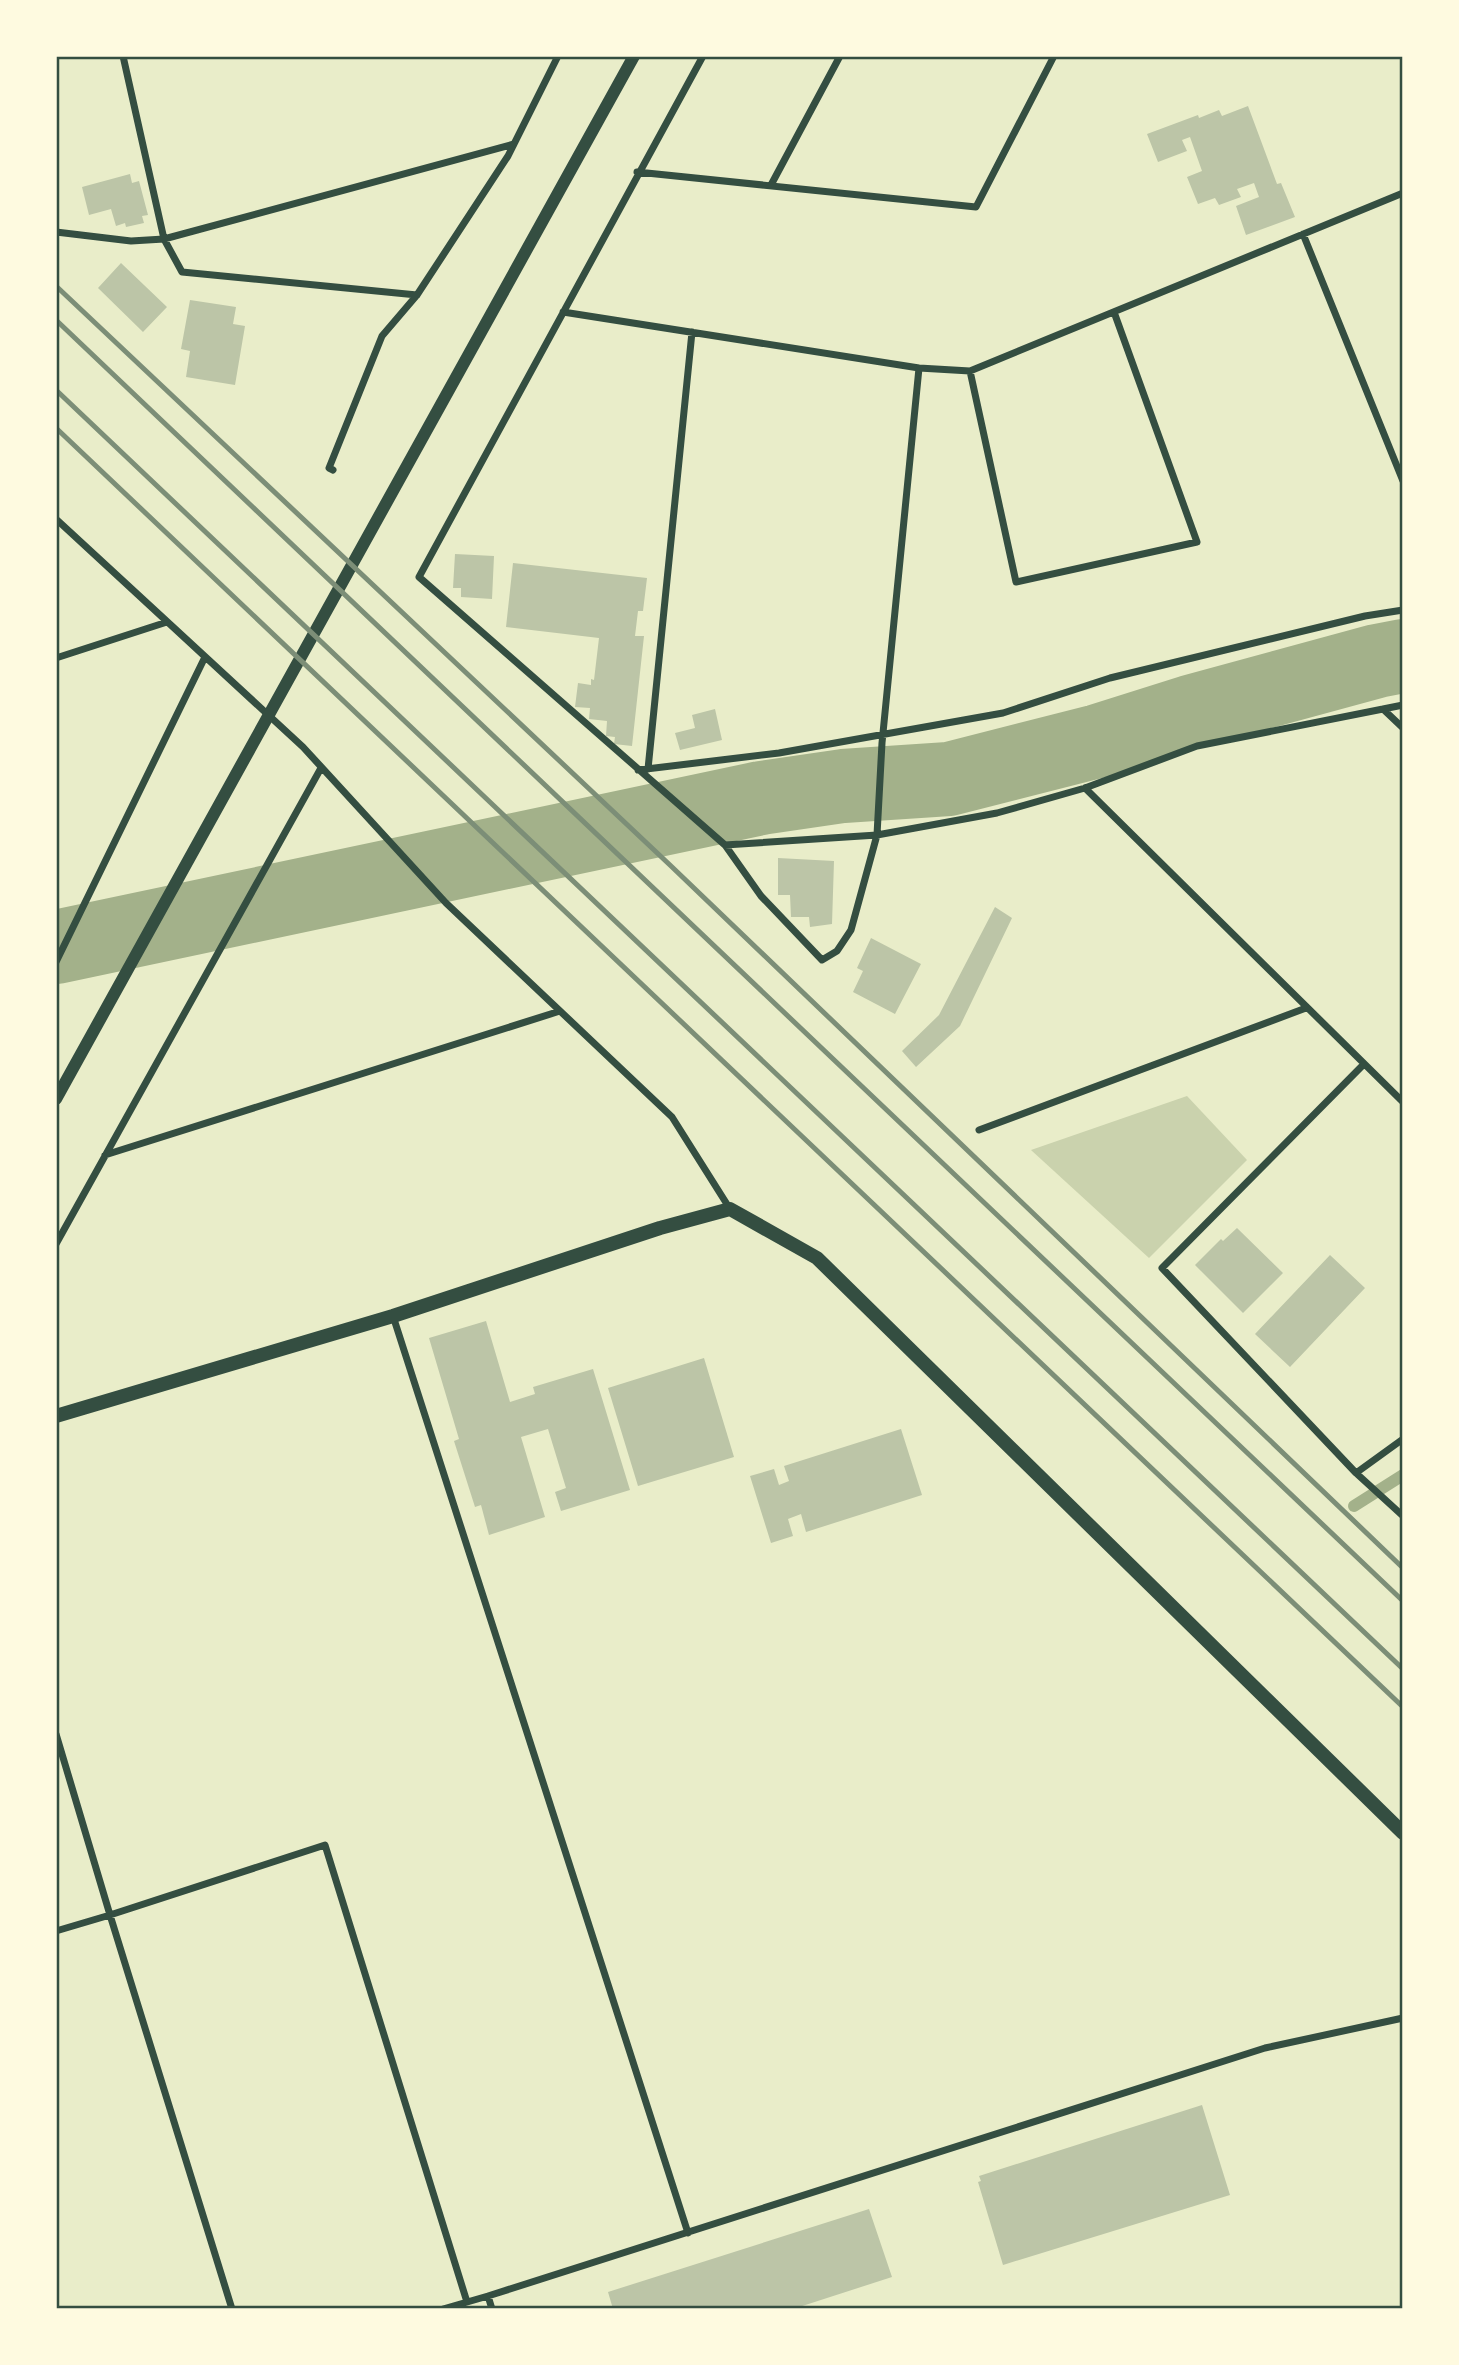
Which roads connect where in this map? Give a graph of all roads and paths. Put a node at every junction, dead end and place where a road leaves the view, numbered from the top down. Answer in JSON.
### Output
{"nodes":[{"id":1,"x":123,"y":56,"type":"edge"},
{"id":2,"x":558,"y":56,"type":"edge"},
{"id":3,"x":634,"y":56,"type":"edge"},
{"id":4,"x":703,"y":56,"type":"edge"},
{"id":5,"x":840,"y":56,"type":"edge"},
{"id":6,"x":1054,"y":56,"type":"edge"},
{"id":7,"x":514,"y":144,"type":"junction"},
{"id":8,"x":638,"y":172,"type":"junction"},
{"id":9,"x":771,"y":185,"type":"junction"},
{"id":10,"x":1403,"y":193,"type":"edge"},
{"id":11,"x":56,"y":232,"type":"edge"},
{"id":12,"x":1303,"y":234,"type":"junction"},
{"id":13,"x":164,"y":239,"type":"junction"},
{"id":14,"x":417,"y":295,"type":"junction"},
{"id":15,"x":563,"y":312,"type":"junction"},
{"id":16,"x":1114,"y":312,"type":"junction"},
{"id":17,"x":692,"y":332,"type":"junction"},
{"id":18,"x":919,"y":368,"type":"junction"},
{"id":19,"x":970,"y":371,"type":"junction"},
{"id":20,"x":333,"y":470,"type":"dead end"},
{"id":21,"x":1403,"y":481,"type":"edge"},
{"id":22,"x":56,"y":519,"type":"edge"},
{"id":23,"x":1403,"y":610,"type":"edge"},
{"id":24,"x":167,"y":622,"type":"junction"},
{"id":25,"x":205,"y":657,"type":"junction"},
{"id":26,"x":56,"y":658,"type":"edge"},
{"id":27,"x":1403,"y":705,"type":"edge"},
{"id":28,"x":1383,"y":709,"type":"junction"},
{"id":29,"x":1403,"y":728,"type":"edge"},
{"id":30,"x":883,"y":734,"type":"junction"},
{"id":31,"x":321,"y":768,"type":"junction"},
{"id":32,"x":648,"y":769,"type":"junction"},
{"id":33,"x":637,"y":770,"type":"junction"},
{"id":34,"x":1085,"y":788,"type":"junction"},
{"id":35,"x":877,"y":835,"type":"junction"},
{"id":36,"x":725,"y":845,"type":"junction"},
{"id":37,"x":56,"y":962,"type":"edge"},
{"id":38,"x":1306,"y":1008,"type":"junction"},
{"id":39,"x":560,"y":1011,"type":"junction"},
{"id":40,"x":1363,"y":1065,"type":"junction"},
{"id":41,"x":56,"y":1099,"type":"edge"},
{"id":42,"x":1403,"y":1102,"type":"edge"},
{"id":43,"x":979,"y":1130,"type":"dead end"},
{"id":44,"x":105,"y":1155,"type":"junction"},
{"id":45,"x":730,"y":1209,"type":"junction"},
{"id":46,"x":56,"y":1244,"type":"edge"},
{"id":47,"x":393,"y":1316,"type":"junction"},
{"id":48,"x":56,"y":1416,"type":"edge"},
{"id":49,"x":1403,"y":1439,"type":"edge"},
{"id":50,"x":1356,"y":1473,"type":"junction"},
{"id":51,"x":1403,"y":1516,"type":"edge"},
{"id":52,"x":56,"y":1734,"type":"edge"},
{"id":53,"x":1403,"y":1833,"type":"edge"},
{"id":54,"x":110,"y":1915,"type":"junction"},
{"id":55,"x":56,"y":1931,"type":"edge"},
{"id":56,"x":1403,"y":2018,"type":"edge"},
{"id":57,"x":688,"y":2233,"type":"junction"},
{"id":58,"x":488,"y":2296,"type":"junction"},
{"id":59,"x":467,"y":2302,"type":"junction"},
{"id":60,"x":232,"y":2309,"type":"edge"},
{"id":61,"x":443,"y":2309,"type":"edge"},
{"id":62,"x":492,"y":2309,"type":"edge"}],
"edges":[{"from":1,"to":13,"type":"street"},
{"from":2,"to":7,"type":"street"},
{"from":3,"to":41,"type":"street"},
{"from":4,"to":8,"type":"street"},
{"from":5,"to":9,"type":"street"},
{"from":6,"to":9,"type":"street"},
{"from":7,"to":13,"type":"street"},
{"from":7,"to":14,"type":"street"},
{"from":8,"to":9,"type":"street"},
{"from":8,"to":15,"type":"street"},
{"from":10,"to":12,"type":"street"},
{"from":11,"to":13,"type":"street"},
{"from":12,"to":16,"type":"street"},
{"from":12,"to":21,"type":"street"},
{"from":13,"to":14,"type":"street"},
{"from":14,"to":20,"type":"street"},
{"from":15,"to":17,"type":"street"},
{"from":15,"to":33,"type":"street"},
{"from":16,"to":19,"type":"street"},
{"from":16,"to":19,"type":"street"},
{"from":17,"to":18,"type":"street"},
{"from":17,"to":32,"type":"street"},
{"from":18,"to":19,"type":"street"},
{"from":18,"to":30,"type":"street"},
{"from":22,"to":24,"type":"street"},
{"from":23,"to":30,"type":"street"},
{"from":24,"to":25,"type":"street"},
{"from":24,"to":26,"type":"street"},
{"from":25,"to":31,"type":"street"},
{"from":25,"to":37,"type":"street"},
{"from":27,"to":28,"type":"street"},
{"from":28,"to":29,"type":"street"},
{"from":28,"to":34,"type":"street"},
{"from":30,"to":32,"type":"street"},
{"from":30,"to":35,"type":"street"},
{"from":31,"to":39,"type":"street"},
{"from":31,"to":44,"type":"street"},
{"from":32,"to":33,"type":"street"},
{"from":33,"to":36,"type":"street"},
{"from":34,"to":35,"type":"street"},
{"from":34,"to":38,"type":"street"},
{"from":35,"to":36,"type":"street"},
{"from":35,"to":36,"type":"street"},
{"from":38,"to":40,"type":"street"},
{"from":38,"to":43,"type":"street"},
{"from":39,"to":44,"type":"street"},
{"from":39,"to":45,"type":"street"},
{"from":40,"to":42,"type":"street"},
{"from":40,"to":50,"type":"street"},
{"from":44,"to":46,"type":"street"},
{"from":45,"to":47,"type":"main road"},
{"from":45,"to":53,"type":"main road"},
{"from":47,"to":48,"type":"main road"},
{"from":47,"to":57,"type":"street"},
{"from":49,"to":50,"type":"street"},
{"from":50,"to":51,"type":"street"},
{"from":52,"to":54,"type":"street"},
{"from":54,"to":55,"type":"street"},
{"from":54,"to":59,"type":"street"},
{"from":54,"to":60,"type":"street"},
{"from":56,"to":57,"type":"street"},
{"from":57,"to":58,"type":"street"},
{"from":58,"to":59,"type":"street"},
{"from":58,"to":62,"type":"street"},
{"from":59,"to":61,"type":"street"}]}
